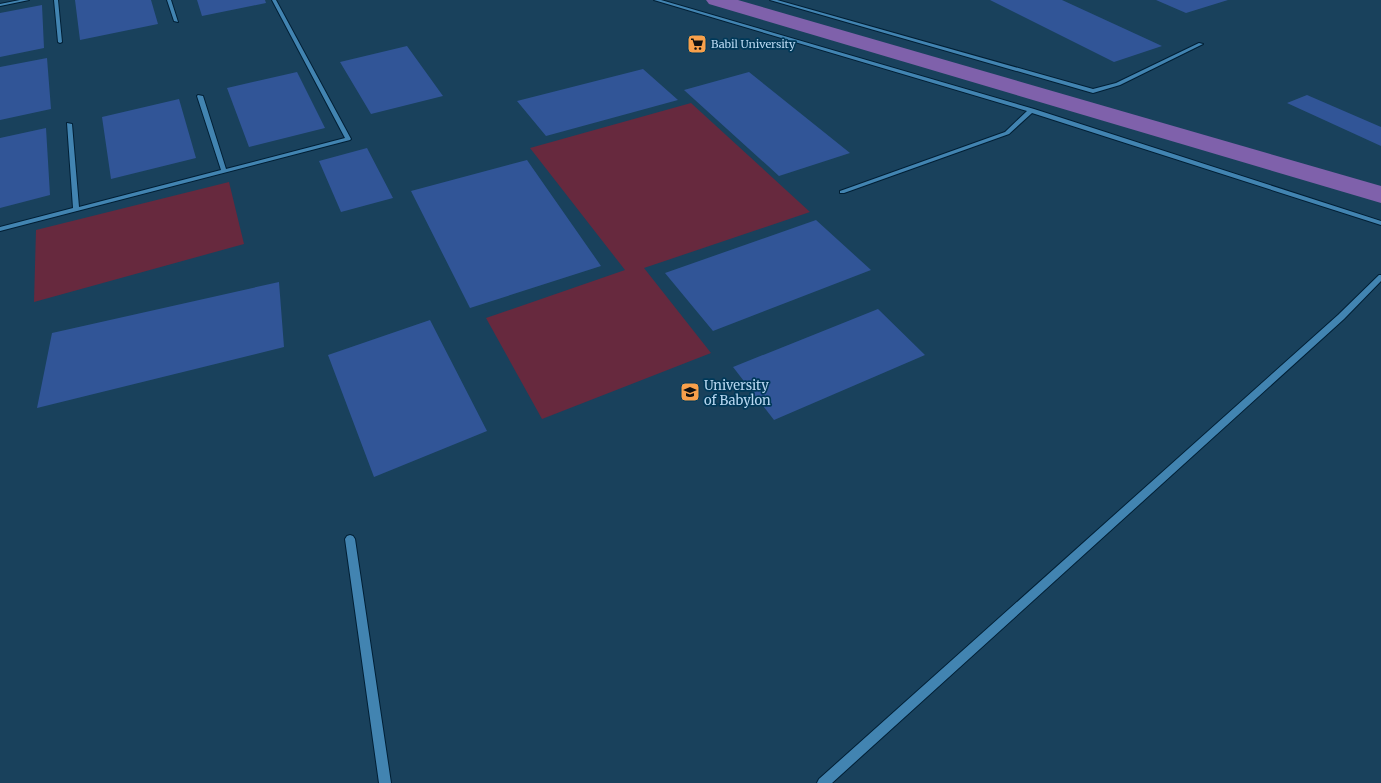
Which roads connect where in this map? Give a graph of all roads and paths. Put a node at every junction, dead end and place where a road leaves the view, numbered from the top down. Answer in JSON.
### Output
{"nodes":[{"id":1,"x":27,"y":0,"type":"edge"},
{"id":2,"x":56,"y":0,"type":"edge"},
{"id":3,"x":169,"y":0,"type":"edge"},
{"id":4,"x":274,"y":0,"type":"edge"},
{"id":5,"x":656,"y":0,"type":"edge"},
{"id":6,"x":772,"y":0,"type":"edge"},
{"id":7,"x":0,"y":5,"type":"edge"},
{"id":8,"x":176,"y":21,"type":"dead end"},
{"id":9,"x":60,"y":42,"type":"dead end"},
{"id":10,"x":1201,"y":44,"type":"dead end"},
{"id":11,"x":200,"y":96,"type":"dead end"},
{"id":12,"x":1032,"y":110,"type":"junction"},
{"id":13,"x":69,"y":124,"type":"dead end"},
{"id":14,"x":224,"y":171,"type":"junction"},
{"id":15,"x":842,"y":192,"type":"dead end"},
{"id":16,"x":76,"y":209,"type":"junction"},
{"id":17,"x":1381,"y":223,"type":"edge"},
{"id":18,"x":0,"y":229,"type":"edge"},
{"id":19,"x":1381,"y":277,"type":"edge"},
{"id":20,"x":350,"y":540,"type":"dead end"},
{"id":21,"x":385,"y":783,"type":"edge"},
{"id":22,"x":823,"y":783,"type":"edge"}],
"edges":[{"from":1,"to":7,"type":"street"},
{"from":2,"to":9,"type":"street"},
{"from":3,"to":8,"type":"street"},
{"from":4,"to":14,"type":"street"},
{"from":5,"to":12,"type":"street"},
{"from":6,"to":10,"type":"street"},
{"from":11,"to":14,"type":"street"},
{"from":12,"to":15,"type":"street"},
{"from":12,"to":17,"type":"street"},
{"from":13,"to":16,"type":"street"},
{"from":14,"to":16,"type":"street"},
{"from":16,"to":18,"type":"street"},
{"from":19,"to":22,"type":"street"},
{"from":20,"to":21,"type":"street"}]}
